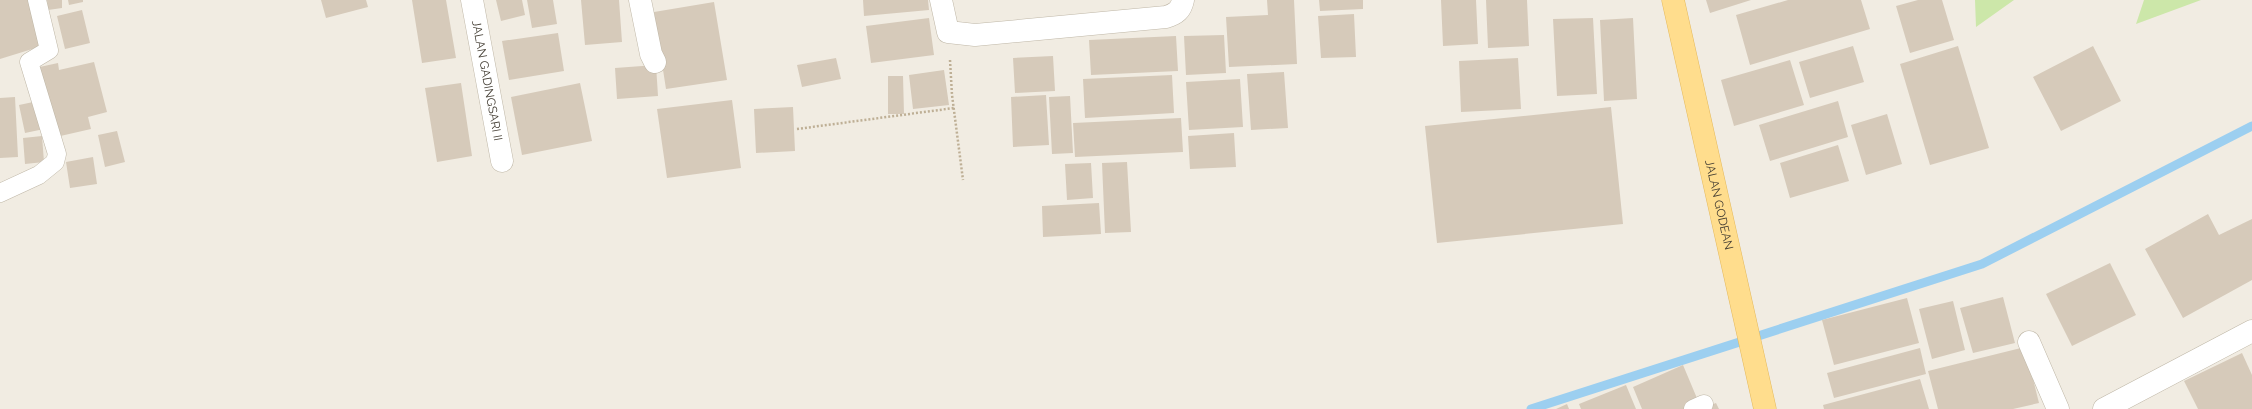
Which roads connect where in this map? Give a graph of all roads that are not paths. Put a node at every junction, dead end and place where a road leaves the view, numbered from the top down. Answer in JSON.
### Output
{"nodes":[{"id":1,"x":38,"y":0,"type":"edge"},
{"id":2,"x":472,"y":0,"type":"edge"},
{"id":3,"x":640,"y":0,"type":"edge"},
{"id":4,"x":941,"y":0,"type":"edge"},
{"id":5,"x":1184,"y":0,"type":"edge"},
{"id":6,"x":1673,"y":0,"type":"edge"},
{"id":7,"x":655,"y":62,"type":"dead end"},
{"id":8,"x":502,"y":161,"type":"dead end"},
{"id":9,"x":0,"y":193,"type":"edge"},
{"id":10,"x":2252,"y":331,"type":"edge"},
{"id":11,"x":2029,"y":342,"type":"dead end"},
{"id":12,"x":1765,"y":409,"type":"edge"},
{"id":13,"x":2058,"y":409,"type":"edge"},
{"id":14,"x":2104,"y":409,"type":"edge"}],
"edges":[{"from":1,"to":9,"type":"lane"},
{"from":2,"to":8,"type":"street","name":"JALAN GADINGSARI II"},
{"from":3,"to":7,"type":"street"},
{"from":4,"to":5,"type":"street"},
{"from":6,"to":12,"type":"main road","name":"JALAN GODEAN"},
{"from":10,"to":14,"type":"street"},
{"from":11,"to":13,"type":"street"}]}
